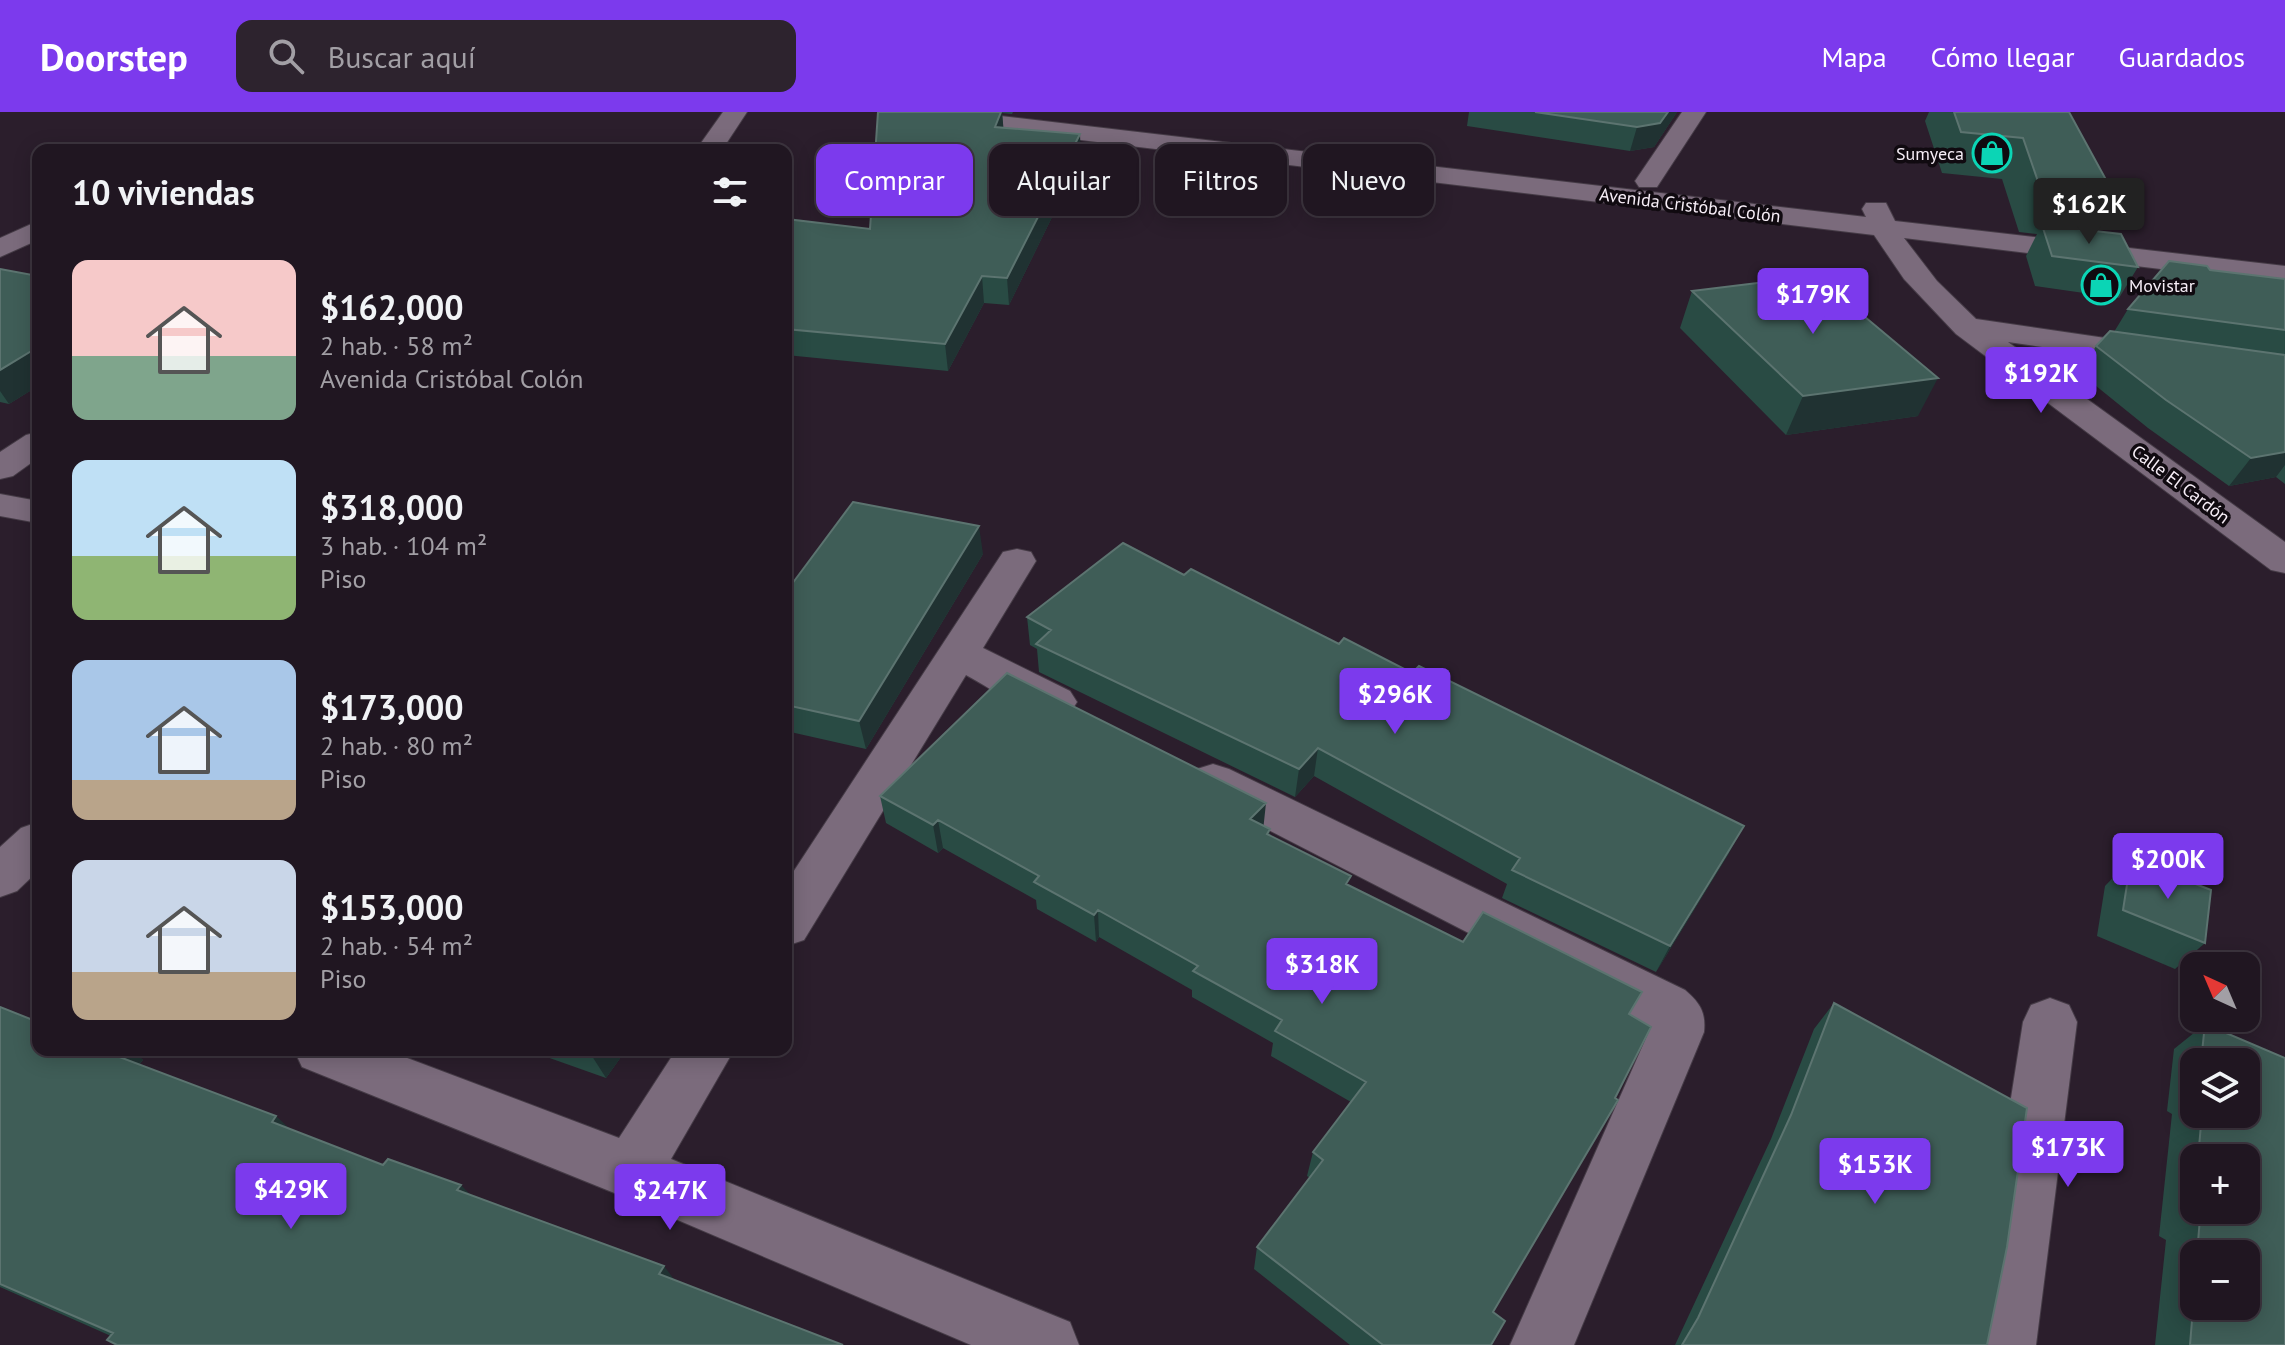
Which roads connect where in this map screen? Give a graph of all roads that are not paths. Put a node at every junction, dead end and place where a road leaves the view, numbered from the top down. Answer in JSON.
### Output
{"nodes":[{"id":1,"x":735,"y":112,"type":"edge"},
{"id":2,"x":905,"y":112,"type":"edge"},
{"id":3,"x":1097,"y":112,"type":"edge"},
{"id":4,"x":1694,"y":112,"type":"edge"},
{"id":5,"x":1036,"y":119,"type":"edge"},
{"id":6,"x":713,"y":144,"type":"edge"},
{"id":7,"x":1648,"y":181,"type":"junction"},
{"id":8,"x":1879,"y":217,"type":"junction"},
{"id":9,"x":32,"y":232,"type":"edge"},
{"id":10,"x":0,"y":249,"type":"edge"},
{"id":11,"x":2285,"y":252,"type":"edge"},
{"id":12,"x":2285,"y":275,"type":"edge"},
{"id":13,"x":1967,"y":327,"type":"junction"},
{"id":14,"x":2179,"y":357,"type":"edge"},
{"id":15,"x":32,"y":446,"type":"edge"},
{"id":16,"x":0,"y":468,"type":"edge"},
{"id":17,"x":0,"y":505,"type":"edge"},
{"id":18,"x":32,"y":511,"type":"edge"},
{"id":19,"x":1017,"y":561,"type":"dead end"},
{"id":20,"x":2285,"y":561,"type":"edge"},
{"id":21,"x":957,"y":653,"type":"junction"},
{"id":22,"x":1099,"y":724,"type":"edge"},
{"id":23,"x":1170,"y":759,"type":"edge"},
{"id":24,"x":32,"y":847,"type":"edge"},
{"id":25,"x":0,"y":877,"type":"edge"},
{"id":26,"x":792,"y":915,"type":"edge"},
{"id":27,"x":2050,"y":1022,"type":"dead end"},
{"id":28,"x":336,"y":1056,"type":"edge"},
{"id":29,"x":703,"y":1056,"type":"edge"},
{"id":30,"x":631,"y":1171,"type":"junction"},
{"id":31,"x":1047,"y":1345,"type":"edge"},
{"id":32,"x":1542,"y":1345,"type":"edge"},
{"id":33,"x":2004,"y":1345,"type":"edge"}],
"edges":[{"from":1,"to":6,"type":"street"},
{"from":2,"to":5,"type":"street","name":"Avenida Cristóbal Colón"},
{"from":3,"to":7,"type":"street","name":"Avenida Cristóbal Colón"},
{"from":4,"to":7,"type":"street"},
{"from":5,"to":8,"type":"street","name":"Avenida Cristóbal Colón"},
{"from":7,"to":8,"type":"street","name":"Avenida Cristóbal Colón"},
{"from":8,"to":11,"type":"street","name":"Avenida Cristóbal Colón"},
{"from":8,"to":12,"type":"street","name":"Avenida Cristóbal Colón"},
{"from":8,"to":13,"type":"street","name":"Calle El Cardón"},
{"from":9,"to":10,"type":"street"},
{"from":13,"to":14,"type":"street"},
{"from":13,"to":20,"type":"street","name":"Calle El Cardón"},
{"from":15,"to":16,"type":"street"},
{"from":17,"to":18,"type":"street"},
{"from":19,"to":21,"type":"street"},
{"from":21,"to":22,"type":"street"},
{"from":21,"to":26,"type":"street"},
{"from":23,"to":32,"type":"street"},
{"from":24,"to":25,"type":"street"},
{"from":27,"to":33,"type":"street"},
{"from":28,"to":30,"type":"street"},
{"from":29,"to":30,"type":"street"},
{"from":30,"to":31,"type":"street"}]}
